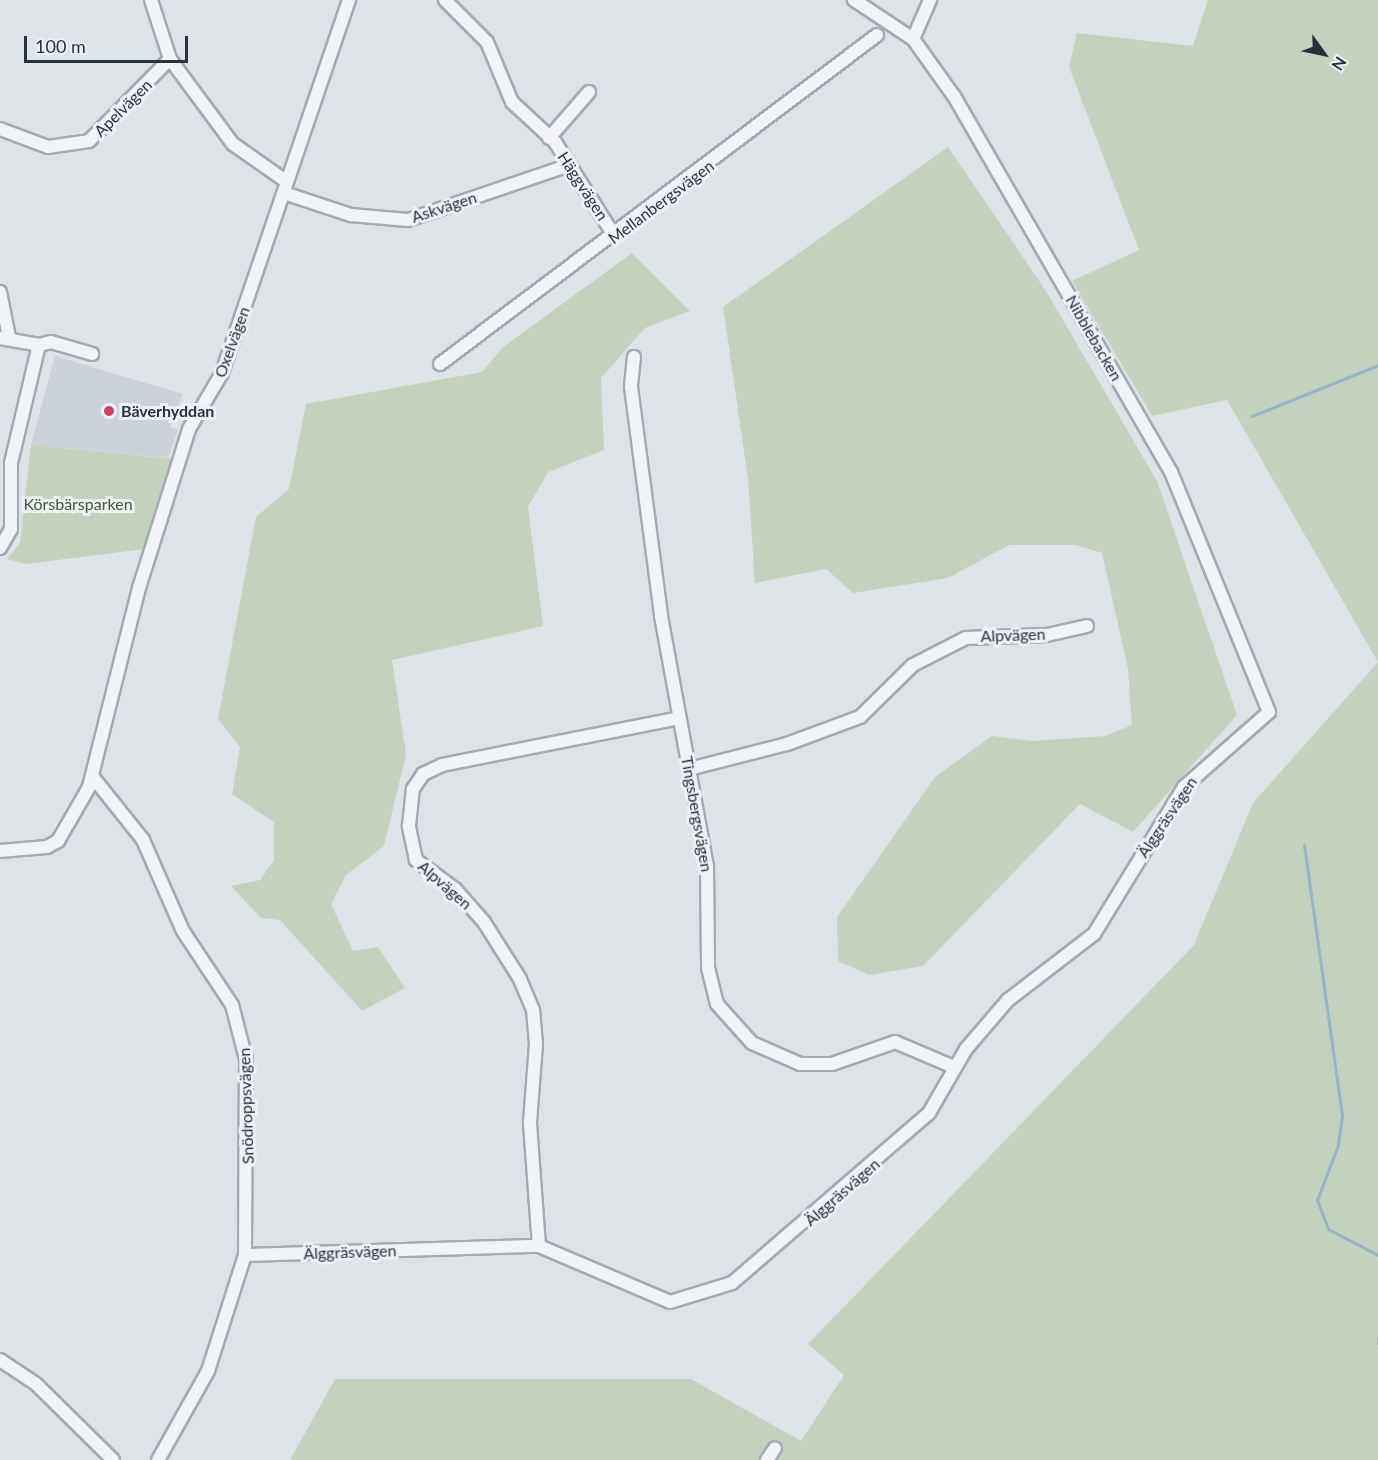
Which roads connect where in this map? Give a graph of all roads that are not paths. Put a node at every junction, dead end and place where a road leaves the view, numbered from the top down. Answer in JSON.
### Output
{"nodes":[{"id":1,"x":151,"y":0,"type":"edge"},
{"id":2,"x":349,"y":0,"type":"edge"},
{"id":3,"x":445,"y":0,"type":"edge"},
{"id":4,"x":854,"y":0,"type":"edge"},
{"id":5,"x":930,"y":0,"type":"edge"},
{"id":6,"x":877,"y":35,"type":"dead end"},
{"id":7,"x":913,"y":39,"type":"junction"},
{"id":8,"x":170,"y":58,"type":"junction"},
{"id":9,"x":589,"y":92,"type":"dead end"},
{"id":10,"x":0,"y":129,"type":"edge"},
{"id":11,"x":549,"y":138,"type":"junction"},
{"id":12,"x":567,"y":166,"type":"junction"},
{"id":13,"x":285,"y":188,"type":"junction"},
{"id":14,"x":615,"y":237,"type":"junction"},
{"id":15,"x":0,"y":292,"type":"edge"},
{"id":16,"x":4,"y":337,"type":"edge"},
{"id":17,"x":39,"y":345,"type":"junction"},
{"id":18,"x":92,"y":354,"type":"dead end"},
{"id":19,"x":634,"y":357,"type":"dead end"},
{"id":20,"x":440,"y":364,"type":"dead end"},
{"id":21,"x":0,"y":548,"type":"edge"},
{"id":22,"x":1086,"y":626,"type":"dead end"},
{"id":23,"x":679,"y":718,"type":"junction"},
{"id":24,"x":1265,"y":718,"type":"joint"},
{"id":25,"x":689,"y":769,"type":"junction"},
{"id":26,"x":90,"y":781,"type":"junction"},
{"id":27,"x":0,"y":851,"type":"edge"},
{"id":28,"x":954,"y":1066,"type":"junction"},
{"id":29,"x":539,"y":1246,"type":"junction"},
{"id":30,"x":245,"y":1255,"type":"junction"},
{"id":31,"x":0,"y":1360,"type":"edge"},
{"id":32,"x":775,"y":1448,"type":"dead end"},
{"id":33,"x":113,"y":1460,"type":"edge"},
{"id":34,"x":158,"y":1460,"type":"edge"},
{"id":35,"x":767,"y":1460,"type":"edge"}],
"edges":[{"from":1,"to":8,"type":"street","name":"Askvägen"},
{"from":2,"to":13,"type":"street","name":"Oxelvägen"},
{"from":3,"to":11,"type":"street","name":"Häggvägen"},
{"from":4,"to":7,"type":"street","name":"Nibblebacken"},
{"from":5,"to":7,"type":"street"},
{"from":6,"to":14,"type":"street","name":"Mellanbergsvägen"},
{"from":7,"to":24,"type":"street","name":"Nibblebacken"},
{"from":8,"to":10,"type":"street","name":"Apelvägen"},
{"from":8,"to":13,"type":"street","name":"Askvägen"},
{"from":9,"to":11,"type":"street","name":"Häggvägen"},
{"from":11,"to":12,"type":"street","name":"Häggvägen"},
{"from":12,"to":13,"type":"street","name":"Askvägen"},
{"from":12,"to":14,"type":"street","name":"Häggvägen"},
{"from":13,"to":26,"type":"street","name":"Oxelvägen"},
{"from":14,"to":20,"type":"street","name":"Mellanbergsvägen"},
{"from":15,"to":16,"type":"street"},
{"from":16,"to":17,"type":"street"},
{"from":17,"to":18,"type":"street"},
{"from":17,"to":21,"type":"street"},
{"from":19,"to":23,"type":"street","name":"Tingsbergsvägen"},
{"from":22,"to":25,"type":"street","name":"Alpvägen"},
{"from":23,"to":25,"type":"street","name":"Tingsbergsvägen"},
{"from":23,"to":29,"type":"street","name":"Alpvägen"},
{"from":24,"to":28,"type":"street","name":"Älggräsvägen"},
{"from":25,"to":28,"type":"street","name":"Tingsbergsvägen"},
{"from":26,"to":27,"type":"street","name":"Oxelvägen"},
{"from":26,"to":30,"type":"street","name":"Snödroppsvägen"},
{"from":28,"to":29,"type":"street","name":"Älggräsvägen"},
{"from":29,"to":30,"type":"street","name":"Älggräsvägen"},
{"from":30,"to":34,"type":"street","name":"Snödroppsvägen"},
{"from":31,"to":33,"type":"street"},
{"from":32,"to":35,"type":"street"}]}
